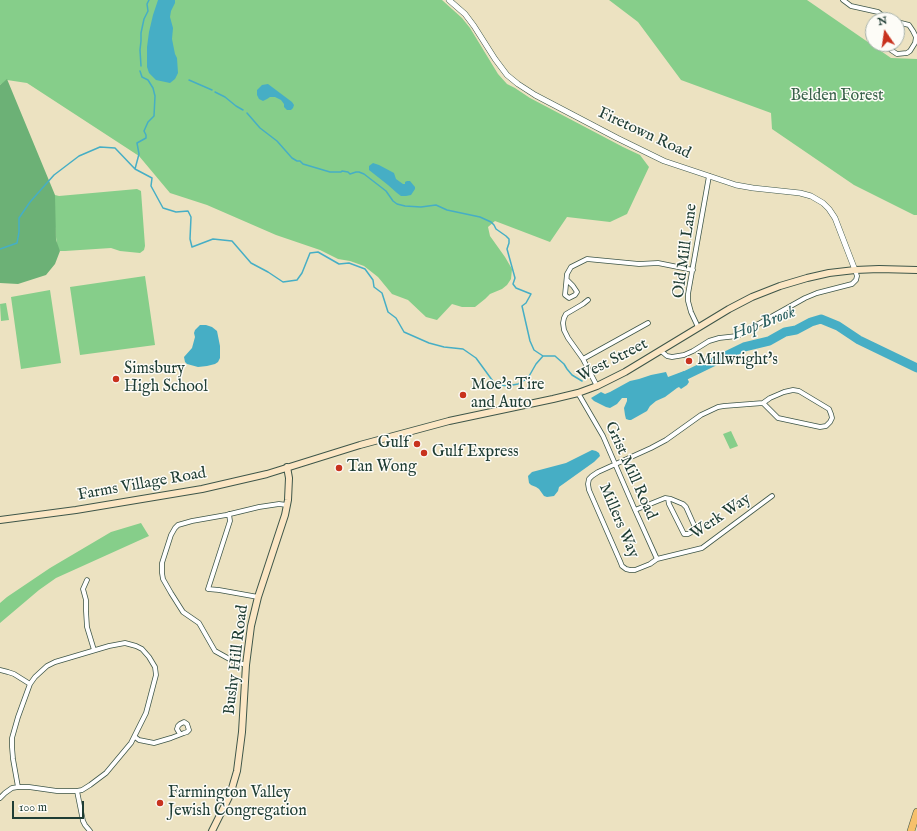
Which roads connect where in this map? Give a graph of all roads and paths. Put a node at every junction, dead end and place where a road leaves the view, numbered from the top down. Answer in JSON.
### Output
{"nodes":[{"id":1,"x":450,"y":0,"type":"edge"},
{"id":2,"x":843,"y":0,"type":"edge"},
{"id":3,"x":878,"y":12,"type":"edge"},
{"id":4,"x":905,"y":24,"type":"edge"},
{"id":5,"x":894,"y":52,"type":"edge"},
{"id":6,"x":709,"y":176,"type":"junction"},
{"id":7,"x":693,"y":270,"type":"junction"},
{"id":8,"x":855,"y":270,"type":"junction"},
{"id":9,"x":917,"y":270,"type":"edge"},
{"id":10,"x":567,"y":280,"type":"dead end"},
{"id":11,"x":588,"y":300,"type":"dead end"},
{"id":12,"x":648,"y":322,"type":"dead end"},
{"id":13,"x":698,"y":327,"type":"junction"},
{"id":14,"x":661,"y":351,"type":"junction"},
{"id":15,"x":583,"y":359,"type":"junction"},
{"id":16,"x":597,"y":386,"type":"junction"},
{"id":17,"x":578,"y":393,"type":"junction"},
{"id":18,"x":763,"y":403,"type":"junction"},
{"id":19,"x":615,"y":464,"type":"junction"},
{"id":20,"x":287,"y":467,"type":"junction"},
{"id":21,"x":772,"y":496,"type":"dead end"},
{"id":22,"x":668,"y":499,"type":"junction"},
{"id":23,"x":287,"y":505,"type":"junction"},
{"id":24,"x":635,"y":510,"type":"junction"},
{"id":25,"x":229,"y":514,"type":"junction"},
{"id":26,"x":0,"y":520,"type":"edge"},
{"id":27,"x":657,"y":559,"type":"junction"},
{"id":28,"x":87,"y":580,"type":"dead end"},
{"id":29,"x":258,"y":597,"type":"junction"},
{"id":30,"x":94,"y":650,"type":"junction"},
{"id":31,"x":246,"y":665,"type":"junction"},
{"id":32,"x":0,"y":670,"type":"edge"},
{"id":33,"x":30,"y":684,"type":"junction"},
{"id":34,"x":180,"y":734,"type":"dead end"},
{"id":35,"x":135,"y":737,"type":"junction"},
{"id":36,"x":18,"y":787,"type":"junction"},
{"id":37,"x":77,"y":791,"type":"junction"},
{"id":38,"x":0,"y":798,"type":"edge"},
{"id":39,"x":917,"y":812,"type":"edge"},
{"id":40,"x":90,"y":831,"type":"edge"},
{"id":41,"x":212,"y":831,"type":"edge"},
{"id":42,"x":911,"y":831,"type":"edge"}],
"edges":[{"from":1,"to":6,"type":"street","name":"Firetown Road"},
{"from":2,"to":3,"type":"street"},
{"from":4,"to":5,"type":"street"},
{"from":6,"to":7,"type":"street","name":"Old Mill Lane"},
{"from":6,"to":8,"type":"street","name":"Firetown Road"},
{"from":7,"to":10,"type":"street"},
{"from":7,"to":13,"type":"street","name":"Old Mill Lane"},
{"from":8,"to":9,"type":"main road","name":"West Street"},
{"from":8,"to":13,"type":"main road","name":"West Street"},
{"from":8,"to":14,"type":"street"},
{"from":11,"to":15,"type":"street"},
{"from":12,"to":15,"type":"street"},
{"from":13,"to":14,"type":"main road","name":"West Street"},
{"from":14,"to":16,"type":"main road","name":"West Street"},
{"from":15,"to":16,"type":"street"},
{"from":16,"to":17,"type":"main road","name":"West Street"},
{"from":17,"to":19,"type":"street","name":"Grist Mill Road"},
{"from":17,"to":20,"type":"main road","name":"West Street"},
{"from":18,"to":18,"type":"street"},
{"from":18,"to":19,"type":"street"},
{"from":19,"to":24,"type":"street","name":"Grist Mill Road"},
{"from":19,"to":27,"type":"street","name":"Millers Way"},
{"from":20,"to":23,"type":"main road","name":"Bushy Hill Road"},
{"from":20,"to":26,"type":"main road","name":"Farms Village Road"},
{"from":21,"to":27,"type":"street","name":"Werk Way"},
{"from":22,"to":22,"type":"street"},
{"from":22,"to":24,"type":"street"},
{"from":23,"to":25,"type":"street"},
{"from":23,"to":29,"type":"main road","name":"Bushy Hill Road"},
{"from":24,"to":27,"type":"street","name":"Grist Mill Road"},
{"from":25,"to":29,"type":"street"},
{"from":25,"to":31,"type":"street"},
{"from":28,"to":30,"type":"street"},
{"from":29,"to":31,"type":"main road","name":"Bushy Hill Road"},
{"from":30,"to":33,"type":"street"},
{"from":30,"to":35,"type":"street"},
{"from":31,"to":41,"type":"main road","name":"Bushy Hill Road"},
{"from":32,"to":33,"type":"street"},
{"from":33,"to":36,"type":"street"},
{"from":34,"to":35,"type":"street"},
{"from":35,"to":37,"type":"street"},
{"from":36,"to":37,"type":"street"},
{"from":36,"to":38,"type":"street"},
{"from":37,"to":40,"type":"street"},
{"from":39,"to":42,"type":"highway"}]}
